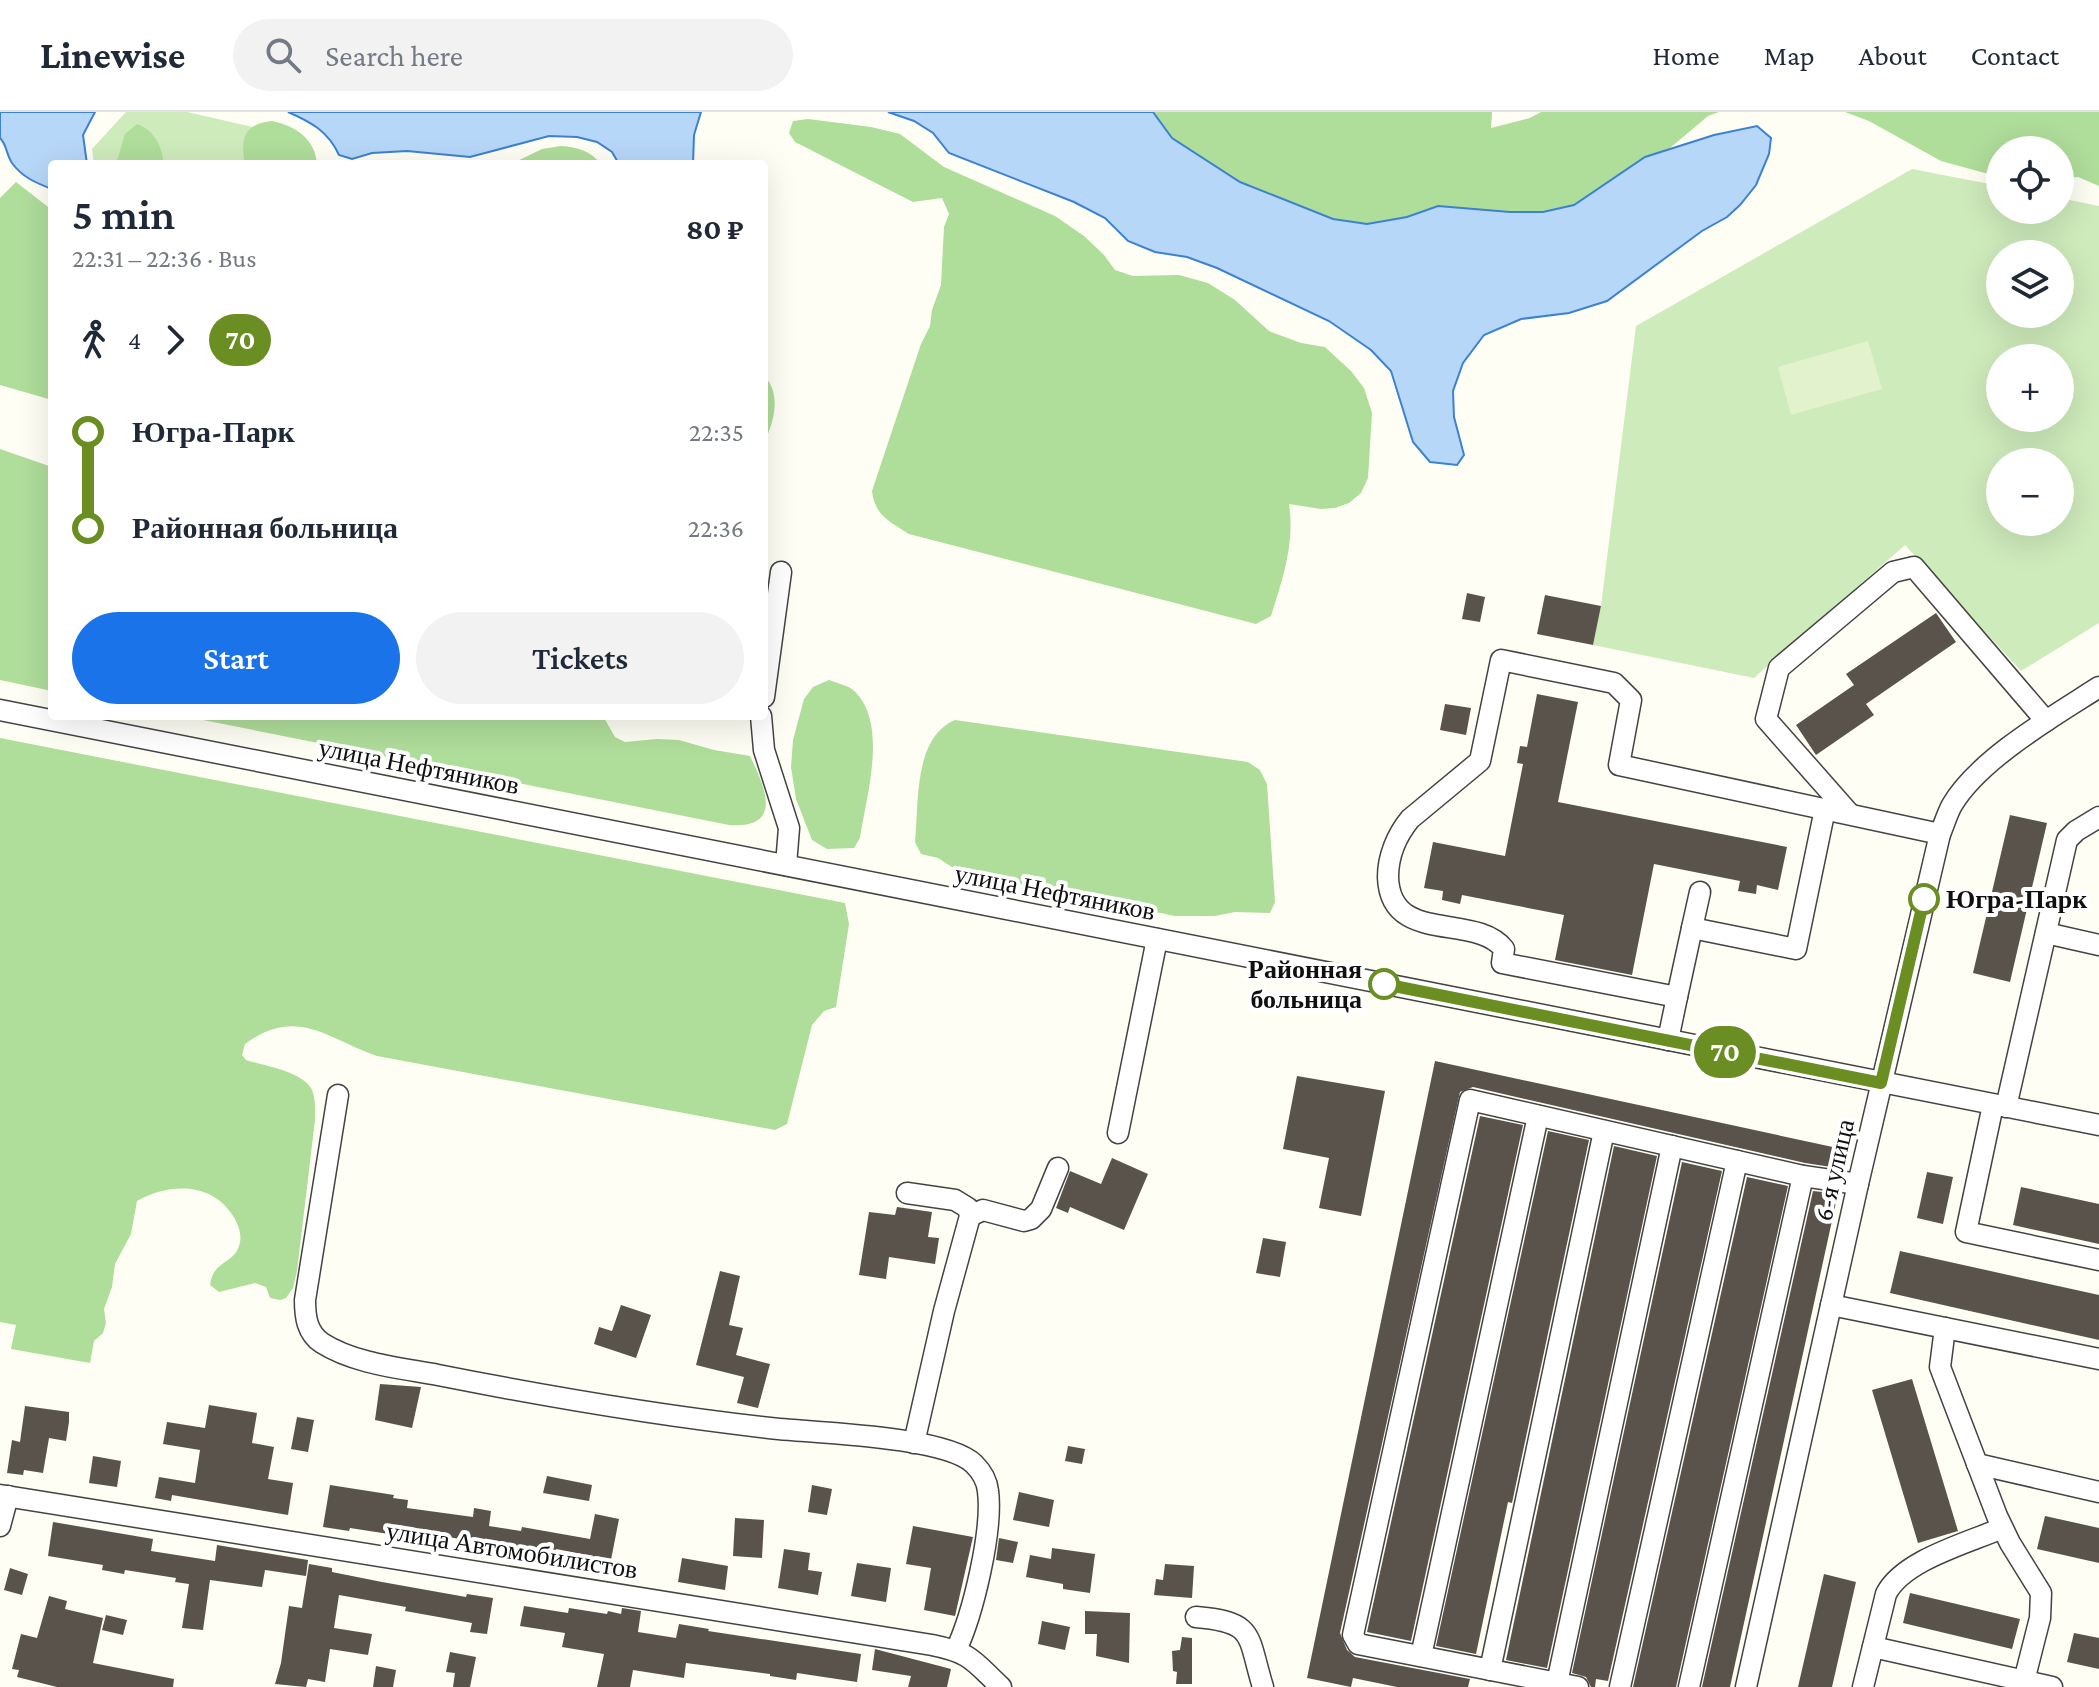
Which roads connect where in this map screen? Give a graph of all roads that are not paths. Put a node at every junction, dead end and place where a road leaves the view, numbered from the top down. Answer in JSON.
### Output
{"nodes":[{"id":1,"x":781,"y":572,"type":"dead end"},
{"id":2,"x":768,"y":668,"type":"edge"},
{"id":3,"x":2099,"y":687,"type":"edge"},
{"id":4,"x":0,"y":710,"type":"edge"},
{"id":5,"x":48,"y":719,"type":"edge"},
{"id":6,"x":51,"y":720,"type":"edge"},
{"id":7,"x":761,"y":720,"type":"edge"},
{"id":8,"x":2046,"y":721,"type":"junction"},
{"id":9,"x":1825,"y":809,"type":"junction"},
{"id":10,"x":1849,"y":813,"type":"junction"},
{"id":11,"x":2099,"y":817,"type":"edge"},
{"id":12,"x":1940,"y":834,"type":"junction"},
{"id":13,"x":786,"y":865,"type":"junction"},
{"id":14,"x":1700,"y":892,"type":"dead end"},
{"id":15,"x":1692,"y":928,"type":"junction"},
{"id":16,"x":2046,"y":933,"type":"junction"},
{"id":17,"x":1157,"y":939,"type":"junction"},
{"id":18,"x":2099,"y":945,"type":"edge"},
{"id":19,"x":1677,"y":997,"type":"junction"},
{"id":20,"x":1668,"y":1040,"type":"junction"},
{"id":21,"x":1881,"y":1083,"type":"junction"},
{"id":22,"x":338,"y":1095,"type":"dead end"},
{"id":23,"x":1999,"y":1106,"type":"junction"},
{"id":24,"x":1538,"y":1116,"type":"junction"},
{"id":25,"x":2099,"y":1125,"type":"edge"},
{"id":26,"x":1604,"y":1131,"type":"junction"},
{"id":27,"x":1118,"y":1133,"type":"dead end"},
{"id":28,"x":1672,"y":1146,"type":"junction"},
{"id":29,"x":1737,"y":1161,"type":"junction"},
{"id":30,"x":1058,"y":1168,"type":"dead end"},
{"id":31,"x":1803,"y":1176,"type":"junction"},
{"id":32,"x":1858,"y":1184,"type":"junction"},
{"id":33,"x":907,"y":1193,"type":"dead end"},
{"id":34,"x":970,"y":1216,"type":"junction"},
{"id":35,"x":2099,"y":1260,"type":"edge"},
{"id":36,"x":1831,"y":1305,"type":"junction"},
{"id":37,"x":1945,"y":1328,"type":"junction"},
{"id":38,"x":2099,"y":1359,"type":"edge"},
{"id":39,"x":914,"y":1443,"type":"junction"},
{"id":40,"x":1977,"y":1464,"type":"junction"},
{"id":41,"x":2099,"y":1492,"type":"edge"},
{"id":42,"x":4,"y":1495,"type":"edge"},
{"id":43,"x":0,"y":1526,"type":"edge"},
{"id":44,"x":2002,"y":1528,"type":"junction"},
{"id":45,"x":1196,"y":1617,"type":"dead end"},
{"id":46,"x":1873,"y":1647,"type":"junction"},
{"id":47,"x":956,"y":1650,"type":"junction"},
{"id":48,"x":1421,"y":1656,"type":"junction"},
{"id":49,"x":1490,"y":1670,"type":"junction"},
{"id":50,"x":2024,"y":1681,"type":"junction"},
{"id":51,"x":1557,"y":1683,"type":"junction"},
{"id":52,"x":1001,"y":1687,"type":"edge"},
{"id":53,"x":1263,"y":1687,"type":"edge"},
{"id":54,"x":1578,"y":1687,"type":"edge"},
{"id":55,"x":1620,"y":1687,"type":"edge"},
{"id":56,"x":1689,"y":1687,"type":"edge"},
{"id":57,"x":1746,"y":1687,"type":"edge"},
{"id":58,"x":1863,"y":1687,"type":"edge"},
{"id":59,"x":2052,"y":1687,"type":"edge"}],
"edges":[{"from":1,"to":2,"type":"street"},
{"from":3,"to":8,"type":"street","name":"6-я улица"},
{"from":4,"to":5,"type":"street","name":"улица Нефтяников"},
{"from":6,"to":13,"type":"street","name":"улица Нефтяников"},
{"from":7,"to":13,"type":"street"},
{"from":8,"to":10,"type":"street"},
{"from":8,"to":12,"type":"street","name":"6-я улица"},
{"from":9,"to":10,"type":"street"},
{"from":9,"to":15,"type":"street"},
{"from":9,"to":19,"type":"street"},
{"from":10,"to":12,"type":"street"},
{"from":11,"to":16,"type":"street"},
{"from":12,"to":21,"type":"street","name":"6-я улица"},
{"from":13,"to":17,"type":"street","name":"улица Нефтяников"},
{"from":14,"to":15,"type":"street"},
{"from":15,"to":19,"type":"street"},
{"from":16,"to":18,"type":"street"},
{"from":16,"to":23,"type":"street"},
{"from":17,"to":20,"type":"street","name":"улица Нефтяников"},
{"from":17,"to":27,"type":"street"},
{"from":19,"to":20,"type":"street"},
{"from":20,"to":21,"type":"street","name":"улица Нефтяников"},
{"from":21,"to":23,"type":"street","name":"улица Нефтяников"},
{"from":21,"to":32,"type":"street","name":"6-я улица"},
{"from":22,"to":39,"type":"street"},
{"from":23,"to":25,"type":"street","name":"улица Нефтяников"},
{"from":23,"to":35,"type":"street"},
{"from":24,"to":26,"type":"street"},
{"from":24,"to":48,"type":"street"},
{"from":24,"to":48,"type":"street"},
{"from":26,"to":28,"type":"street"},
{"from":26,"to":49,"type":"street"},
{"from":28,"to":29,"type":"street"},
{"from":28,"to":51,"type":"street"},
{"from":29,"to":31,"type":"street"},
{"from":29,"to":55,"type":"street"},
{"from":30,"to":34,"type":"street"},
{"from":31,"to":32,"type":"street"},
{"from":31,"to":56,"type":"street"},
{"from":32,"to":36,"type":"street","name":"6-я улица"},
{"from":33,"to":34,"type":"street"},
{"from":34,"to":39,"type":"street"},
{"from":36,"to":37,"type":"street"},
{"from":36,"to":57,"type":"street","name":"6-я улица"},
{"from":37,"to":38,"type":"street"},
{"from":37,"to":40,"type":"street"},
{"from":39,"to":47,"type":"street"},
{"from":40,"to":41,"type":"street"},
{"from":40,"to":44,"type":"street"},
{"from":42,"to":43,"type":"street"},
{"from":42,"to":47,"type":"street","name":"улица Автомобилистов"},
{"from":44,"to":46,"type":"street"},
{"from":44,"to":50,"type":"street"},
{"from":45,"to":53,"type":"street"},
{"from":46,"to":50,"type":"street"},
{"from":46,"to":58,"type":"street"},
{"from":47,"to":52,"type":"street","name":"улица Автомобилистов"},
{"from":48,"to":49,"type":"street"},
{"from":49,"to":51,"type":"street"},
{"from":50,"to":59,"type":"street"},
{"from":51,"to":54,"type":"street"}]}
